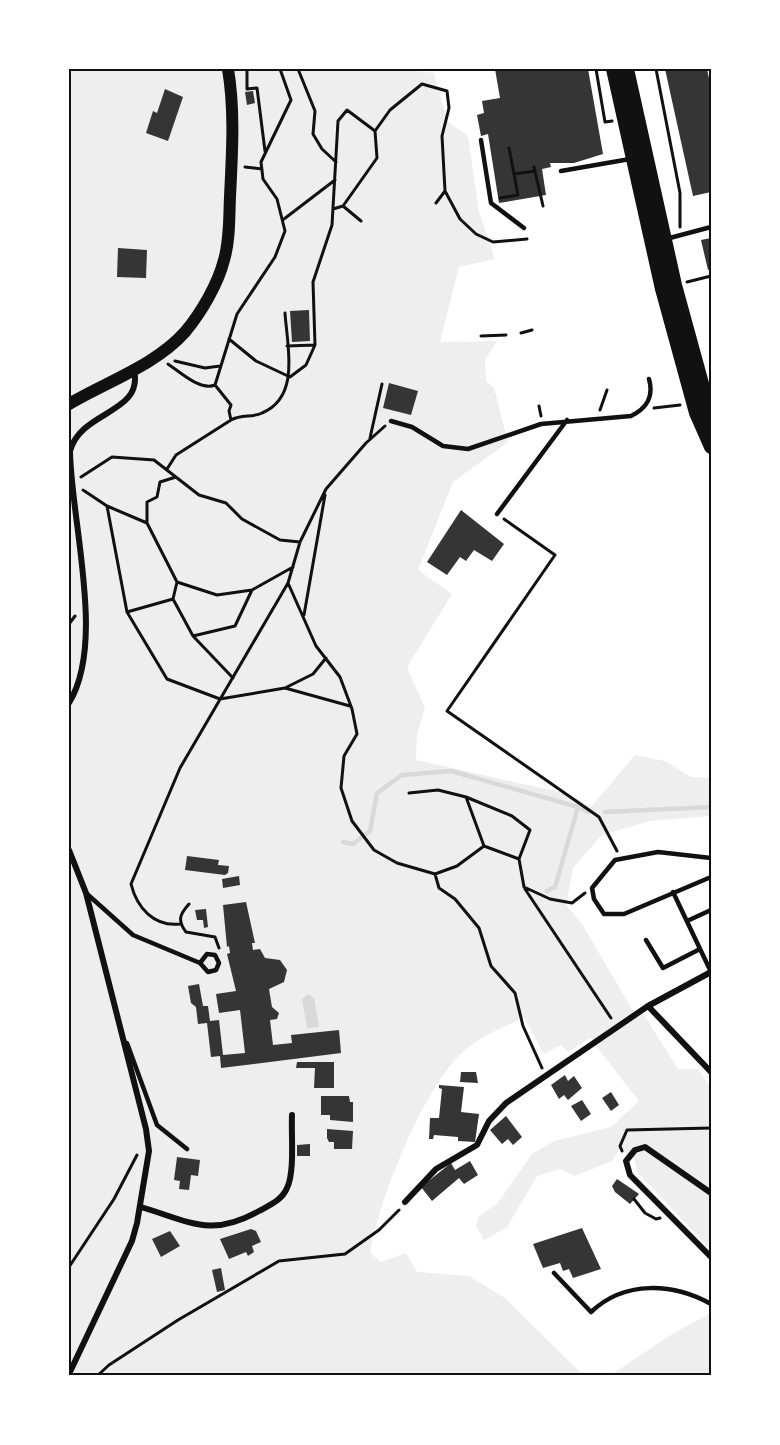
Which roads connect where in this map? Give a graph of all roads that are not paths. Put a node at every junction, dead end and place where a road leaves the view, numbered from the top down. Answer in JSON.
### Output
{"nodes":[{"id":1,"x":228,"y":69,"type":"edge"},
{"id":2,"x":613,"y":69,"type":"edge"},
{"id":3,"x":627,"y":69,"type":"edge"},
{"id":4,"x":482,"y":140,"type":"dead end"},
{"id":5,"x":633,"y":159,"type":"junction"},
{"id":6,"x":561,"y":171,"type":"dead end"},
{"id":7,"x":640,"y":183,"type":"junction"},
{"id":8,"x":711,"y":227,"type":"edge"},
{"id":9,"x":524,"y":228,"type":"dead end"},
{"id":10,"x":658,"y":241,"type":"junction"},
{"id":11,"x":134,"y":368,"type":"junction"},
{"id":12,"x":687,"y":368,"type":"junction"},
{"id":13,"x":649,"y":379,"type":"dead end"},
{"id":14,"x":69,"y":404,"type":"edge"},
{"id":15,"x":567,"y":420,"type":"junction"},
{"id":16,"x":391,"y":421,"type":"road end"},
{"id":17,"x":711,"y":440,"type":"edge"},
{"id":18,"x":711,"y":447,"type":"edge"},
{"id":19,"x":497,"y":514,"type":"road end"},
{"id":20,"x":69,"y":703,"type":"edge"},
{"id":21,"x":69,"y":850,"type":"edge"},
{"id":22,"x":711,"y":858,"type":"edge"},
{"id":23,"x":711,"y":877,"type":"edge"},
{"id":24,"x":673,"y":892,"type":"junction"},
{"id":25,"x":86,"y":893,"type":"junction"},
{"id":26,"x":711,"y":910,"type":"edge"},
{"id":27,"x":687,"y":921,"type":"junction"},
{"id":28,"x":646,"y":940,"type":"dead end"},
{"id":29,"x":700,"y":949,"type":"junction"},
{"id":30,"x":200,"y":963,"type":"junction"},
{"id":31,"x":711,"y":972,"type":"edge"},
{"id":32,"x":648,"y":1006,"type":"junction"},
{"id":33,"x":117,"y":1018,"type":"junction"},
{"id":34,"x":711,"y":1071,"type":"edge"},
{"id":35,"x":292,"y":1115,"type":"dead end"},
{"id":36,"x":187,"y":1149,"type":"dead end"},
{"id":37,"x":711,"y":1193,"type":"edge"},
{"id":38,"x":405,"y":1202,"type":"road end"},
{"id":39,"x":141,"y":1207,"type":"junction"},
{"id":40,"x":711,"y":1257,"type":"edge"},
{"id":41,"x":554,"y":1273,"type":"dead end"},
{"id":42,"x":711,"y":1304,"type":"edge"},
{"id":43,"x":69,"y":1374,"type":"edge"}],
"edges":[{"from":1,"to":11,"type":"main road"},
{"from":2,"to":5,"type":"main road"},
{"from":3,"to":7,"type":"main road"},
{"from":4,"to":9,"type":"lane"},
{"from":5,"to":6,"type":"lane"},
{"from":5,"to":7,"type":"main road"},
{"from":7,"to":10,"type":"main road"},
{"from":8,"to":10,"type":"lane"},
{"from":10,"to":12,"type":"main road"},
{"from":11,"to":14,"type":"main road"},
{"from":11,"to":20,"type":"street"},
{"from":12,"to":17,"type":"main road"},
{"from":12,"to":18,"type":"main road"},
{"from":13,"to":15,"type":"lane"},
{"from":15,"to":16,"type":"lane"},
{"from":15,"to":19,"type":"lane"},
{"from":21,"to":25,"type":"street"},
{"from":22,"to":24,"type":"lane"},
{"from":23,"to":24,"type":"lane"},
{"from":24,"to":27,"type":"lane"},
{"from":25,"to":30,"type":"lane"},
{"from":25,"to":33,"type":"street"},
{"from":26,"to":27,"type":"lane"},
{"from":27,"to":29,"type":"lane"},
{"from":28,"to":29,"type":"lane"},
{"from":29,"to":31,"type":"lane"},
{"from":30,"to":30,"type":"lane"},
{"from":31,"to":32,"type":"street"},
{"from":32,"to":34,"type":"street"},
{"from":32,"to":38,"type":"street"},
{"from":33,"to":36,"type":"lane"},
{"from":33,"to":39,"type":"street"},
{"from":35,"to":39,"type":"street"},
{"from":37,"to":40,"type":"street"},
{"from":39,"to":43,"type":"street"},
{"from":41,"to":42,"type":"lane"}]}
